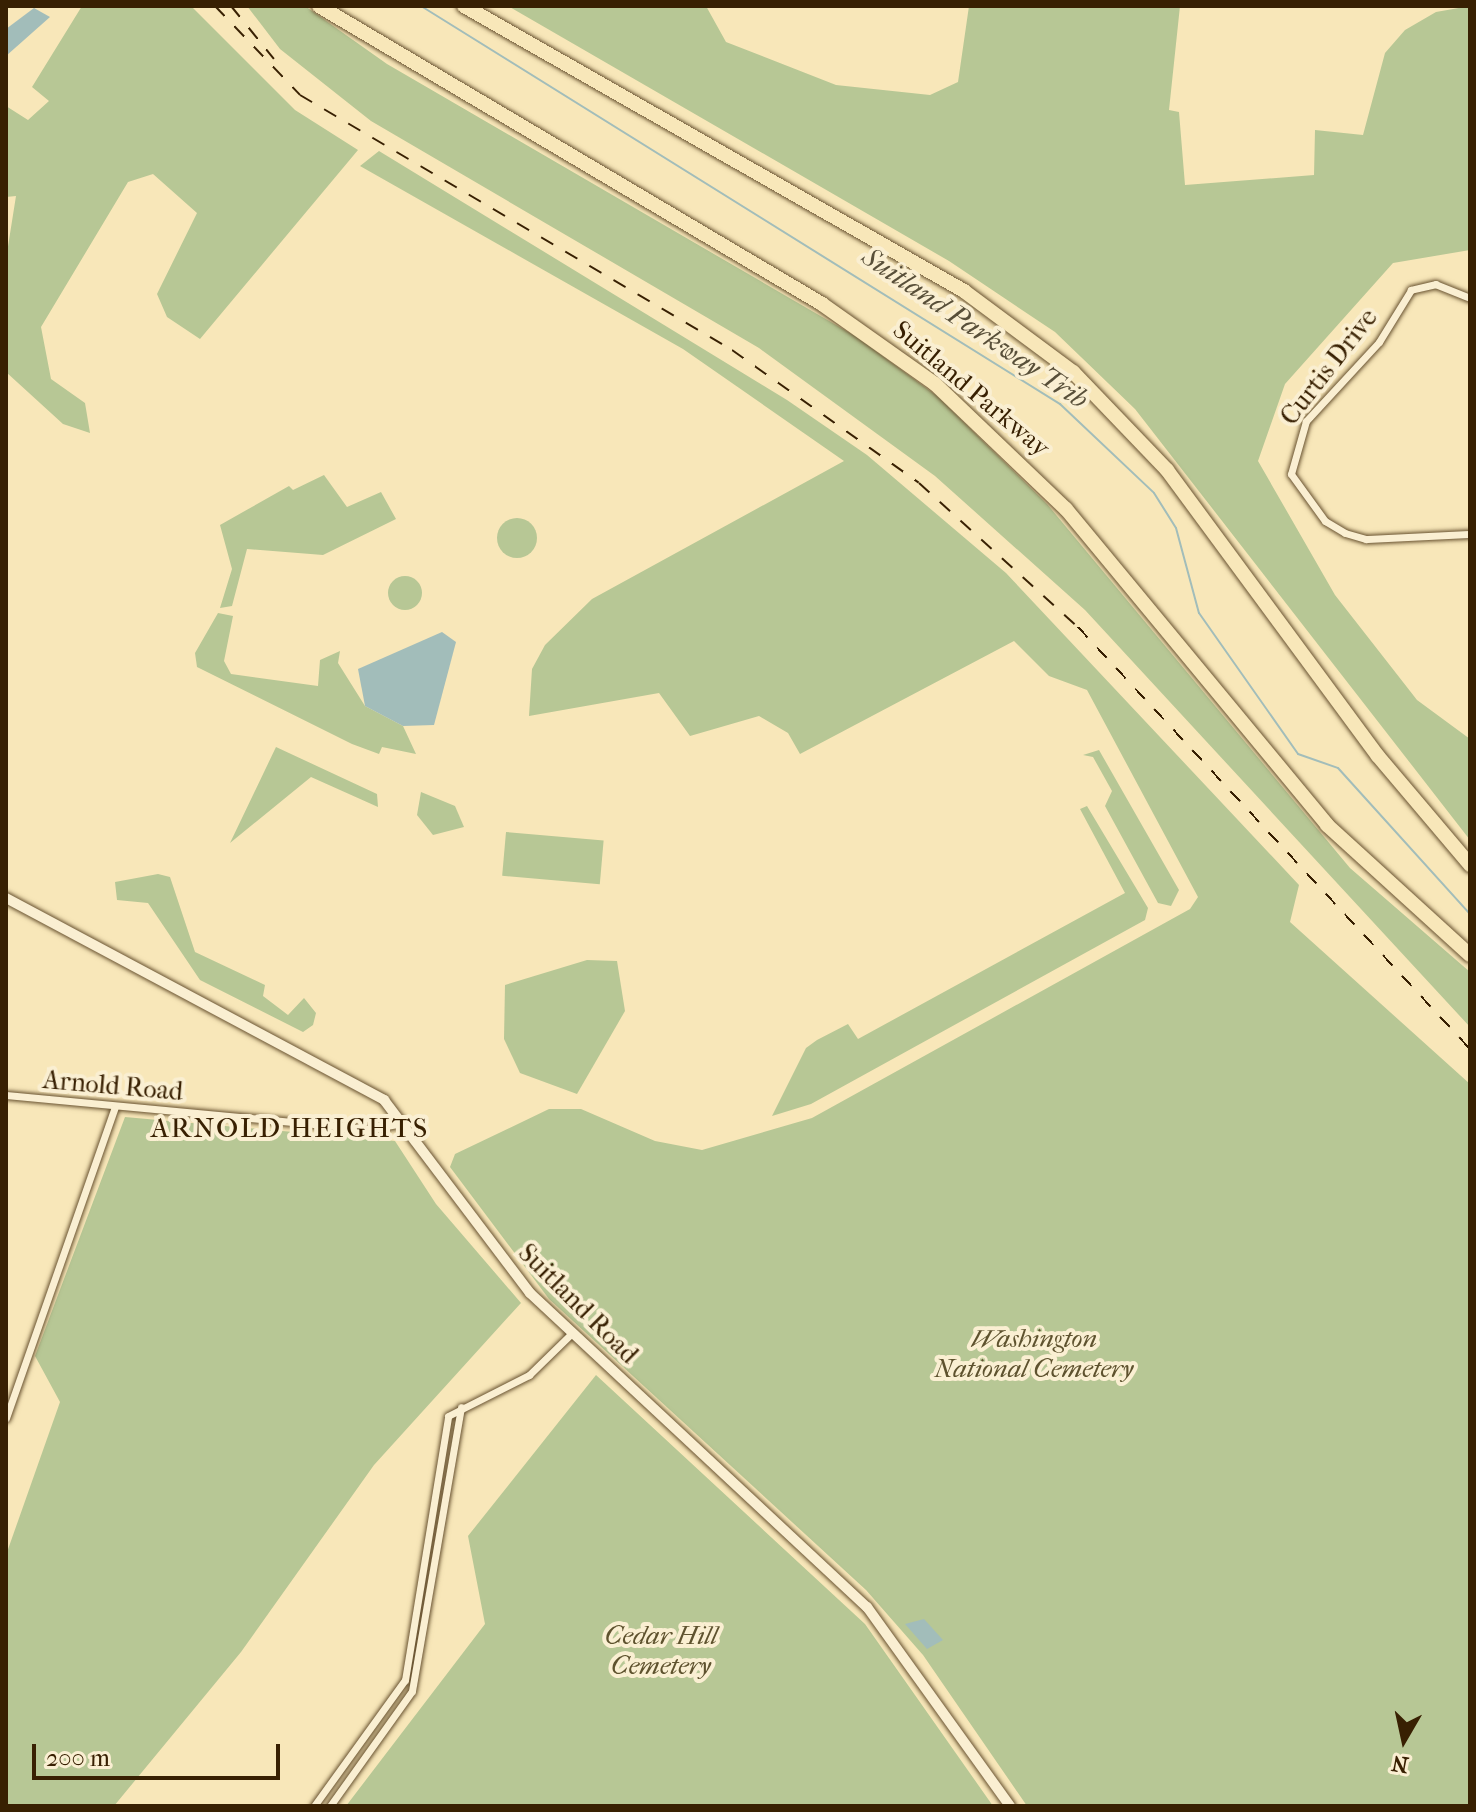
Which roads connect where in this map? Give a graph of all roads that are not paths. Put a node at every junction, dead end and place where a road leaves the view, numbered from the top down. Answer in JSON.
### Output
{"nodes":[{"id":1,"x":319,"y":6,"type":"edge"},
{"id":2,"x":464,"y":6,"type":"edge"},
{"id":3,"x":1470,"y":298,"type":"edge"},
{"id":4,"x":1470,"y":534,"type":"edge"},
{"id":5,"x":1470,"y":865,"type":"edge"},
{"id":6,"x":6,"y":898,"type":"edge"},
{"id":7,"x":1470,"y":955,"type":"edge"},
{"id":8,"x":6,"y":1095,"type":"edge"},
{"id":9,"x":115,"y":1106,"type":"junction"},
{"id":10,"x":405,"y":1121,"type":"junction"},
{"id":11,"x":571,"y":1334,"type":"junction"},
{"id":12,"x":461,"y":1407,"type":"junction"},
{"id":13,"x":6,"y":1418,"type":"edge"},
{"id":14,"x":314,"y":1806,"type":"edge"},
{"id":15,"x":330,"y":1806,"type":"edge"},
{"id":16,"x":1010,"y":1806,"type":"edge"}],
"edges":[{"from":1,"to":7,"type":"highway","name":"Suitland Parkway"},
{"from":2,"to":5,"type":"highway"},
{"from":3,"to":4,"type":"street","name":"Curtis Drive"},
{"from":6,"to":10,"type":"main road","name":"Suitland Road"},
{"from":8,"to":9,"type":"street","name":"Arnold Road"},
{"from":9,"to":10,"type":"street","name":"Arnold Road"},
{"from":9,"to":13,"type":"street"},
{"from":10,"to":11,"type":"main road","name":"Suitland Road"},
{"from":11,"to":12,"type":"street"},
{"from":11,"to":16,"type":"main road","name":"Suitland Road"},
{"from":12,"to":14,"type":"street"},
{"from":12,"to":15,"type":"street"}]}
